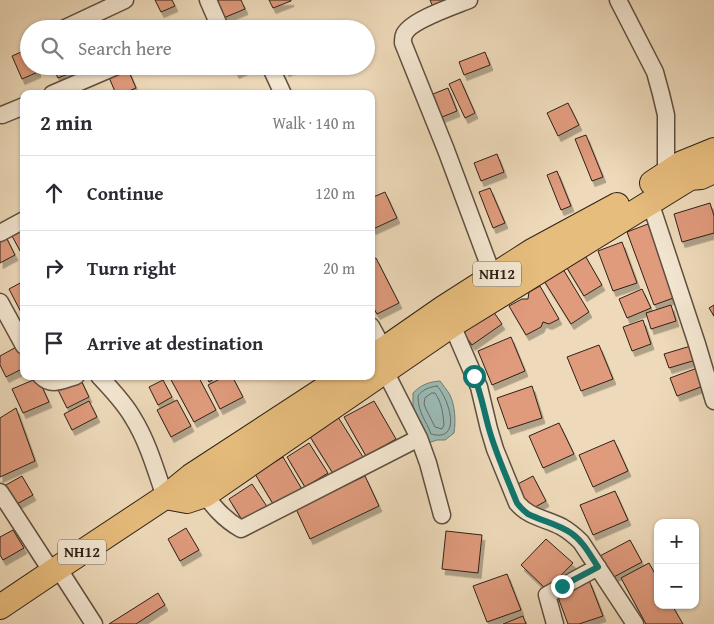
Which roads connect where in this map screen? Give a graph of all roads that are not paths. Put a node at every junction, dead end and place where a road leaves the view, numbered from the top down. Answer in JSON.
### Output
{"nodes":[{"id":1,"x":125,"y":0,"type":"edge"},
{"id":2,"x":208,"y":0,"type":"edge"},
{"id":3,"x":469,"y":0,"type":"edge"},
{"id":4,"x":618,"y":0,"type":"edge"},
{"id":5,"x":82,"y":20,"type":"edge"},
{"id":6,"x":213,"y":20,"type":"edge"},
{"id":7,"x":96,"y":75,"type":"edge"},
{"id":8,"x":274,"y":75,"type":"edge"},
{"id":9,"x":61,"y":90,"type":"edge"},
{"id":10,"x":281,"y":90,"type":"edge"},
{"id":11,"x":20,"y":108,"type":"edge"},
{"id":12,"x":2,"y":115,"type":"dead end"},
{"id":13,"x":714,"y":150,"type":"edge"},
{"id":14,"x":714,"y":171,"type":"edge"},
{"id":15,"x":677,"y":176,"type":"junction"},
{"id":16,"x":650,"y":202,"type":"junction"},
{"id":17,"x":20,"y":222,"type":"edge"},
{"id":18,"x":0,"y":233,"type":"edge"},
{"id":19,"x":493,"y":276,"type":"junction"},
{"id":20,"x":0,"y":302,"type":"edge"},
{"id":21,"x":452,"y":325,"type":"junction"},
{"id":22,"x":20,"y":339,"type":"edge"},
{"id":23,"x":375,"y":341,"type":"edge"},
{"id":24,"x":380,"y":360,"type":"edge"},
{"id":25,"x":44,"y":380,"type":"edge"},
{"id":26,"x":63,"y":380,"type":"edge"},
{"id":27,"x":102,"y":380,"type":"edge"},
{"id":28,"x":338,"y":380,"type":"edge"},
{"id":29,"x":354,"y":380,"type":"edge"},
{"id":30,"x":714,"y":401,"type":"edge"},
{"id":31,"x":419,"y":438,"type":"junction"},
{"id":32,"x":191,"y":476,"type":"junction"},
{"id":33,"x":0,"y":492,"type":"edge"},
{"id":34,"x":205,"y":495,"type":"junction"},
{"id":35,"x":165,"y":497,"type":"junction"},
{"id":36,"x":442,"y":516,"type":"dead end"},
{"id":37,"x":598,"y":567,"type":"junction"},
{"id":38,"x":55,"y":570,"type":"junction"},
{"id":39,"x":0,"y":608,"type":"edge"},
{"id":40,"x":94,"y":624,"type":"edge"},
{"id":41,"x":555,"y":624,"type":"edge"},
{"id":42,"x":635,"y":624,"type":"edge"}],
"edges":[{"from":1,"to":5,"type":"street"},
{"from":2,"to":6,"type":"street"},
{"from":3,"to":19,"type":"street"},
{"from":4,"to":15,"type":"street"},
{"from":7,"to":9,"type":"street"},
{"from":8,"to":10,"type":"street"},
{"from":11,"to":12,"type":"street"},
{"from":13,"to":15,"type":"highway"},
{"from":14,"to":15,"type":"highway"},
{"from":15,"to":16,"type":"highway"},
{"from":15,"to":19,"type":"highway","number":"NH12"},
{"from":16,"to":21,"type":"highway"},
{"from":16,"to":30,"type":"street"},
{"from":17,"to":18,"type":"street"},
{"from":19,"to":24,"type":"highway","number":"NH12"},
{"from":20,"to":22,"type":"street"},
{"from":21,"to":24,"type":"highway"},
{"from":21,"to":37,"type":"street"},
{"from":23,"to":24,"type":"street"},
{"from":24,"to":31,"type":"street"},
{"from":25,"to":26,"type":"street"},
{"from":27,"to":35,"type":"street"},
{"from":28,"to":32,"type":"highway","number":"NH12"},
{"from":29,"to":34,"type":"highway"},
{"from":31,"to":34,"type":"street"},
{"from":31,"to":36,"type":"street"},
{"from":32,"to":34,"type":"street"},
{"from":32,"to":35,"type":"highway","number":"NH12"},
{"from":33,"to":38,"type":"street"},
{"from":34,"to":35,"type":"highway"},
{"from":35,"to":38,"type":"highway","number":"NH12"},
{"from":37,"to":41,"type":"street"},
{"from":37,"to":42,"type":"street"},
{"from":38,"to":39,"type":"highway","number":"NH12"},
{"from":38,"to":40,"type":"street"}]}
